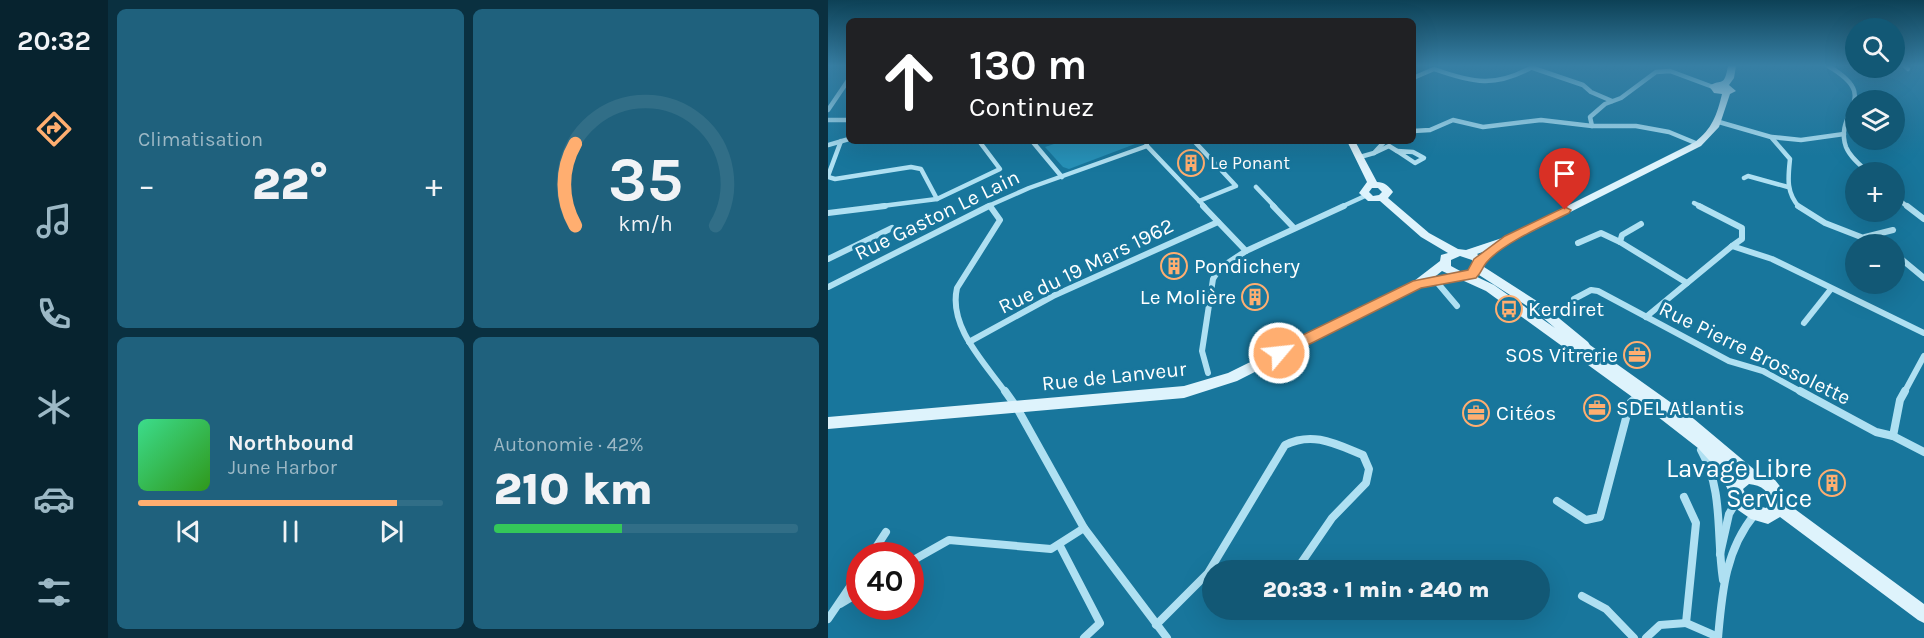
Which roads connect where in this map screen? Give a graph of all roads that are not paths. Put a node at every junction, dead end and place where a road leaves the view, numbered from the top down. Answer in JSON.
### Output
{"nodes":[{"id":1,"x":838,"y":96,"type":"edge"},
{"id":2,"x":1600,"y":96,"type":"edge"},
{"id":3,"x":1623,"y":96,"type":"edge"},
{"id":4,"x":1724,"y":96,"type":"edge"},
{"id":5,"x":1856,"y":96,"type":"edge"},
{"id":6,"x":1612,"y":101,"type":"junction"},
{"id":7,"x":828,"y":110,"type":"edge"},
{"id":8,"x":828,"y":120,"type":"edge"},
{"id":9,"x":846,"y":120,"type":"edge"},
{"id":10,"x":1719,"y":122,"type":"junction"},
{"id":11,"x":1592,"y":126,"type":"junction"},
{"id":12,"x":1416,"y":131,"type":"edge"},
{"id":13,"x":1844,"y":134,"type":"junction"},
{"id":14,"x":1771,"y":137,"type":"junction"},
{"id":15,"x":846,"y":140,"type":"edge"},
{"id":16,"x":841,"y":141,"type":"junction"},
{"id":17,"x":981,"y":144,"type":"edge"},
{"id":18,"x":1034,"y":144,"type":"edge"},
{"id":19,"x":1147,"y":144,"type":"edge"},
{"id":20,"x":1197,"y":144,"type":"edge"},
{"id":21,"x":1353,"y":144,"type":"edge"},
{"id":22,"x":1382,"y":144,"type":"edge"},
{"id":23,"x":1698,"y":144,"type":"junction"},
{"id":24,"x":828,"y":145,"type":"edge"},
{"id":25,"x":1396,"y":151,"type":"junction"},
{"id":26,"x":1374,"y":153,"type":"junction"},
{"id":27,"x":1360,"y":157,"type":"junction"},
{"id":28,"x":1859,"y":162,"type":"edge"},
{"id":29,"x":828,"y":176,"type":"edge"},
{"id":30,"x":1062,"y":177,"type":"junction"},
{"id":31,"x":1744,"y":178,"type":"dead end"},
{"id":32,"x":1373,"y":184,"type":"junction"},
{"id":33,"x":1256,"y":187,"type":"dead end"},
{"id":34,"x":1788,"y":187,"type":"junction"},
{"id":35,"x":1365,"y":196,"type":"junction"},
{"id":36,"x":1382,"y":198,"type":"junction"},
{"id":37,"x":937,"y":199,"type":"junction"},
{"id":38,"x":1199,"y":201,"type":"junction"},
{"id":39,"x":1694,"y":203,"type":"dead end"},
{"id":40,"x":1905,"y":204,"type":"edge"},
{"id":41,"x":990,"y":206,"type":"junction"},
{"id":42,"x":828,"y":213,"type":"edge"},
{"id":43,"x":1924,"y":219,"type":"edge"},
{"id":44,"x":1218,"y":222,"type":"junction"},
{"id":45,"x":1641,"y":224,"type":"dead end"},
{"id":46,"x":892,"y":228,"type":"dead end"},
{"id":47,"x":1294,"y":228,"type":"junction"},
{"id":48,"x":1893,"y":230,"type":"dead end"},
{"id":49,"x":1857,"y":234,"type":"edge"},
{"id":50,"x":1877,"y":234,"type":"edge"},
{"id":51,"x":1509,"y":239,"type":"junction"},
{"id":52,"x":1620,"y":242,"type":"junction"},
{"id":53,"x":1578,"y":243,"type":"dead end"},
{"id":54,"x":1732,"y":246,"type":"junction"},
{"id":55,"x":1246,"y":251,"type":"junction"},
{"id":56,"x":1469,"y":253,"type":"junction"},
{"id":57,"x":1448,"y":258,"type":"junction"},
{"id":58,"x":828,"y":259,"type":"edge"},
{"id":59,"x":1905,"y":262,"type":"edge"},
{"id":60,"x":1470,"y":270,"type":"junction"},
{"id":61,"x":1924,"y":278,"type":"edge"},
{"id":62,"x":1435,"y":280,"type":"junction"},
{"id":63,"x":1687,"y":283,"type":"junction"},
{"id":64,"x":1418,"y":284,"type":"junction"},
{"id":65,"x":828,"y":287,"type":"edge"},
{"id":66,"x":1831,"y":289,"type":"junction"},
{"id":67,"x":1574,"y":299,"type":"dead end"},
{"id":68,"x":1456,"y":306,"type":"dead end"},
{"id":69,"x":1646,"y":317,"type":"junction"},
{"id":70,"x":1804,"y":323,"type":"dead end"},
{"id":71,"x":1924,"y":333,"type":"edge"},
{"id":72,"x":969,"y":342,"type":"junction"},
{"id":73,"x":1924,"y":356,"type":"edge"},
{"id":74,"x":1208,"y":373,"type":"dead end"},
{"id":75,"x":1640,"y":395,"type":"junction"},
{"id":76,"x":1017,"y":408,"type":"junction"},
{"id":77,"x":828,"y":423,"type":"edge"},
{"id":78,"x":1677,"y":424,"type":"junction"},
{"id":79,"x":1893,"y":436,"type":"junction"},
{"id":80,"x":1924,"y":452,"type":"edge"},
{"id":81,"x":1752,"y":477,"type":"junction"},
{"id":82,"x":1737,"y":492,"type":"junction"},
{"id":83,"x":1684,"y":497,"type":"dead end"},
{"id":84,"x":1557,"y":501,"type":"dead end"},
{"id":85,"x":1780,"y":508,"type":"junction"},
{"id":86,"x":1756,"y":514,"type":"junction"},
{"id":87,"x":1084,"y":528,"type":"junction"},
{"id":88,"x":886,"y":532,"type":"dead end"},
{"id":89,"x":879,"y":542,"type":"edge"},
{"id":90,"x":1060,"y":546,"type":"junction"},
{"id":91,"x":924,"y":554,"type":"edge"},
{"id":92,"x":1718,"y":557,"type":"junction"},
{"id":93,"x":1218,"y":560,"type":"edge"},
{"id":94,"x":1303,"y":560,"type":"edge"},
{"id":95,"x":1723,"y":580,"type":"junction"},
{"id":96,"x":1202,"y":581,"type":"edge"},
{"id":97,"x":846,"y":593,"type":"edge"},
{"id":98,"x":1582,"y":596,"type":"dead end"},
{"id":99,"x":846,"y":601,"type":"edge"},
{"id":100,"x":837,"y":606,"type":"junction"},
{"id":101,"x":1924,"y":615,"type":"edge"},
{"id":102,"x":828,"y":619,"type":"edge"},
{"id":103,"x":1686,"y":623,"type":"junction"},
{"id":104,"x":1156,"y":625,"type":"junction"},
{"id":105,"x":1084,"y":638,"type":"edge"},
{"id":106,"x":1167,"y":638,"type":"edge"},
{"id":107,"x":1634,"y":638,"type":"edge"},
{"id":108,"x":1646,"y":638,"type":"edge"},
{"id":109,"x":1718,"y":638,"type":"edge"}],
"edges":[{"from":1,"to":7,"type":"street"},
{"from":2,"to":6,"type":"street"},
{"from":3,"to":6,"type":"street"},
{"from":4,"to":10,"type":"street"},
{"from":5,"to":13,"type":"street"},
{"from":6,"to":11,"type":"street"},
{"from":8,"to":9,"type":"street"},
{"from":10,"to":14,"type":"street"},
{"from":10,"to":23,"type":"street"},
{"from":11,"to":12,"type":"street"},
{"from":11,"to":23,"type":"street"},
{"from":13,"to":14,"type":"street"},
{"from":13,"to":28,"type":"street"},
{"from":14,"to":34,"type":"street"},
{"from":15,"to":16,"type":"street"},
{"from":16,"to":24,"type":"street"},
{"from":16,"to":29,"type":"street"},
{"from":17,"to":37,"type":"street"},
{"from":18,"to":30,"type":"street"},
{"from":19,"to":30,"type":"street","name":"Rue Gaston Le Lain"},
{"from":19,"to":38,"type":"street"},
{"from":20,"to":38,"type":"street"},
{"from":21,"to":27,"type":"street"},
{"from":22,"to":26,"type":"street"},
{"from":23,"to":51,"type":"street"},
{"from":25,"to":25,"type":"street"},
{"from":25,"to":26,"type":"street"},
{"from":26,"to":27,"type":"street"},
{"from":27,"to":32,"type":"street"},
{"from":29,"to":37,"type":"street"},
{"from":30,"to":41,"type":"street","name":"Rue Gaston Le Lain"},
{"from":31,"to":34,"type":"street"},
{"from":32,"to":35,"type":"street"},
{"from":32,"to":36,"type":"street"},
{"from":33,"to":47,"type":"street"},
{"from":34,"to":49,"type":"street"},
{"from":35,"to":36,"type":"street"},
{"from":35,"to":47,"type":"street"},
{"from":36,"to":57,"type":"street"},
{"from":37,"to":42,"type":"street"},
{"from":38,"to":44,"type":"street"},
{"from":39,"to":54,"type":"street"},
{"from":40,"to":43,"type":"street"},
{"from":41,"to":65,"type":"street","name":"Rue Gaston Le Lain"},
{"from":41,"to":72,"type":"street"},
{"from":44,"to":55,"type":"street"},
{"from":44,"to":72,"type":"street","name":"Rue du 19 Mars 1962"},
{"from":45,"to":52,"type":"street"},
{"from":46,"to":58,"type":"street"},
{"from":47,"to":55,"type":"street"},
{"from":48,"to":50,"type":"street"},
{"from":51,"to":56,"type":"street"},
{"from":51,"to":60,"type":"street"},
{"from":52,"to":53,"type":"street"},
{"from":52,"to":63,"type":"street"},
{"from":54,"to":63,"type":"street"},
{"from":54,"to":66,"type":"street"},
{"from":55,"to":74,"type":"street"},
{"from":56,"to":57,"type":"street"},
{"from":56,"to":60,"type":"street"},
{"from":57,"to":60,"type":"street"},
{"from":57,"to":64,"type":"street","name":"Rue de Lanveur"},
{"from":59,"to":61,"type":"street"},
{"from":60,"to":62,"type":"street","name":"Rue de Lanveur"},
{"from":60,"to":75,"type":"street"},
{"from":60,"to":81,"type":"street"},
{"from":62,"to":64,"type":"street","name":"Rue de Lanveur"},
{"from":62,"to":68,"type":"street"},
{"from":63,"to":69,"type":"street"},
{"from":64,"to":76,"type":"street","name":"Rue de Lanveur"},
{"from":66,"to":70,"type":"street"},
{"from":66,"to":71,"type":"street"},
{"from":67,"to":69,"type":"street","name":"Rue Pierre Brossolette"},
{"from":69,"to":79,"type":"street","name":"Rue Pierre Brossolette"},
{"from":72,"to":76,"type":"street"},
{"from":73,"to":79,"type":"street"},
{"from":75,"to":78,"type":"street"},
{"from":75,"to":84,"type":"street"},
{"from":76,"to":77,"type":"street","name":"Rue de Lanveur"},
{"from":76,"to":87,"type":"street"},
{"from":78,"to":82,"type":"street"},
{"from":78,"to":92,"type":"street"},
{"from":79,"to":80,"type":"street","name":"Rue Pierre Brossolette"},
{"from":81,"to":82,"type":"street"},
{"from":81,"to":85,"type":"street"},
{"from":82,"to":86,"type":"street"},
{"from":82,"to":92,"type":"street"},
{"from":83,"to":103,"type":"street"},
{"from":85,"to":86,"type":"street"},
{"from":85,"to":101,"type":"street"},
{"from":86,"to":95,"type":"street"},
{"from":87,"to":90,"type":"street"},
{"from":87,"to":104,"type":"street"},
{"from":88,"to":89,"type":"street"},
{"from":90,"to":91,"type":"street"},
{"from":90,"to":105,"type":"street"},
{"from":92,"to":95,"type":"street"},
{"from":93,"to":94,"type":"street"},
{"from":95,"to":109,"type":"street"},
{"from":96,"to":104,"type":"street"},
{"from":97,"to":100,"type":"street"},
{"from":98,"to":107,"type":"street"},
{"from":99,"to":100,"type":"street"},
{"from":100,"to":102,"type":"street"},
{"from":103,"to":108,"type":"street"},
{"from":103,"to":109,"type":"street"},
{"from":104,"to":106,"type":"street"}]}
